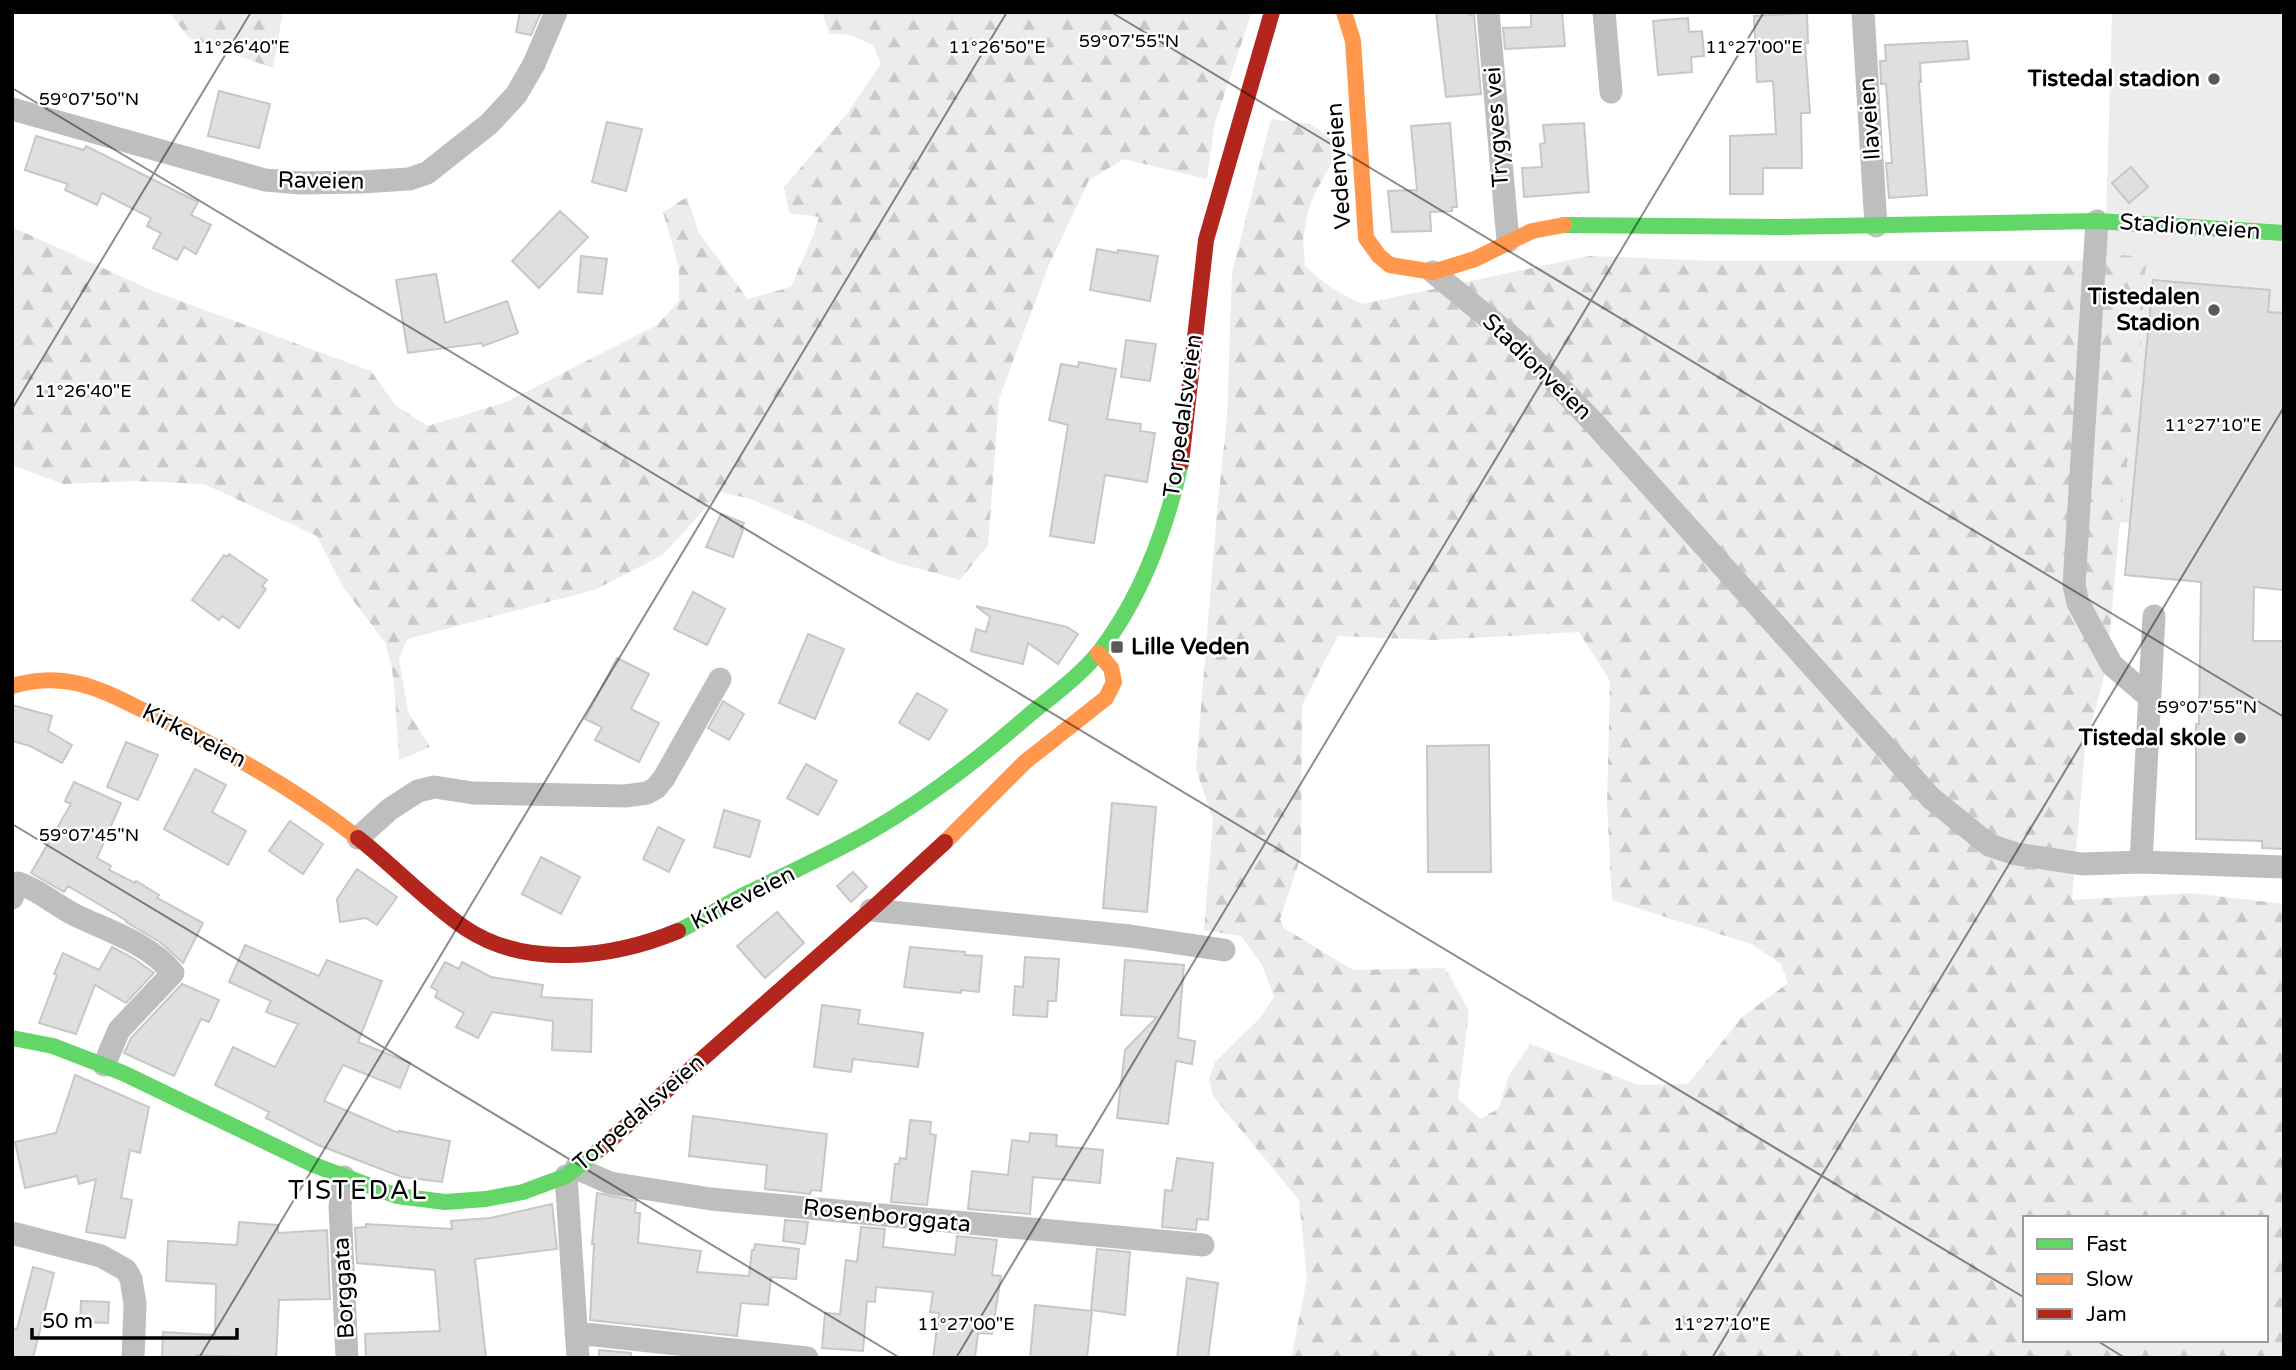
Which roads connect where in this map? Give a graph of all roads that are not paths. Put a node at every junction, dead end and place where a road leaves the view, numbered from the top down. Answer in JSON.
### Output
{"nodes":[{"id":1,"x":556,"y":12,"type":"edge"},
{"id":2,"x":1272,"y":12,"type":"edge"},
{"id":3,"x":1344,"y":12,"type":"edge"},
{"id":4,"x":1489,"y":12,"type":"edge"},
{"id":5,"x":1604,"y":12,"type":"edge"},
{"id":6,"x":1863,"y":12,"type":"edge"},
{"id":7,"x":1611,"y":92,"type":"dead end"},
{"id":8,"x":12,"y":109,"type":"edge"},
{"id":9,"x":2097,"y":221,"type":"junction"},
{"id":10,"x":1876,"y":226,"type":"junction"},
{"id":11,"x":2284,"y":233,"type":"edge"},
{"id":12,"x":1508,"y":241,"type":"junction"},
{"id":13,"x":1433,"y":272,"type":"junction"},
{"id":14,"x":2154,"y":615,"type":"dead end"},
{"id":15,"x":1098,"y":653,"type":"junction"},
{"id":16,"x":720,"y":679,"type":"dead end"},
{"id":17,"x":12,"y":686,"type":"edge"},
{"id":18,"x":2148,"y":696,"type":"junction"},
{"id":19,"x":358,"y":838,"type":"junction"},
{"id":20,"x":2141,"y":862,"type":"junction"},
{"id":21,"x":2284,"y":866,"type":"edge"},
{"id":22,"x":12,"y":898,"type":"edge"},
{"id":23,"x":871,"y":910,"type":"junction"},
{"id":24,"x":1224,"y":950,"type":"dead end"},
{"id":25,"x":12,"y":1038,"type":"edge"},
{"id":26,"x":104,"y":1065,"type":"junction"},
{"id":27,"x":571,"y":1172,"type":"junction"},
{"id":28,"x":344,"y":1177,"type":"junction"},
{"id":29,"x":12,"y":1233,"type":"edge"},
{"id":30,"x":1203,"y":1245,"type":"dead end"},
{"id":31,"x":576,"y":1333,"type":"junction"},
{"id":32,"x":133,"y":1358,"type":"edge"},
{"id":33,"x":347,"y":1358,"type":"edge"},
{"id":34,"x":578,"y":1358,"type":"edge"},
{"id":35,"x":807,"y":1358,"type":"edge"}],
"edges":[{"from":1,"to":8,"type":"street","name":"Raveien"},
{"from":2,"to":15,"type":"street","name":"Torpedalsveien"},
{"from":3,"to":13,"type":"street","name":"Vedenveien"},
{"from":4,"to":12,"type":"street","name":"Trygves vei"},
{"from":5,"to":7,"type":"street"},
{"from":6,"to":10,"type":"street","name":"Ilaveien"},
{"from":9,"to":10,"type":"street","name":"Stadionveien"},
{"from":9,"to":11,"type":"street","name":"Stadionveien"},
{"from":9,"to":18,"type":"street","name":"Stadionveien"},
{"from":10,"to":12,"type":"street","name":"Stadionveien"},
{"from":12,"to":13,"type":"street","name":"Stadionveien"},
{"from":13,"to":20,"type":"street","name":"Stadionveien"},
{"from":14,"to":18,"type":"street"},
{"from":15,"to":19,"type":"street","name":"Kirkeveien"},
{"from":15,"to":23,"type":"street","name":"Torpedalsveien"},
{"from":16,"to":19,"type":"street"},
{"from":17,"to":19,"type":"street","name":"Kirkeveien"},
{"from":18,"to":20,"type":"street"},
{"from":20,"to":21,"type":"street","name":"Stadionveien"},
{"from":22,"to":26,"type":"street"},
{"from":23,"to":24,"type":"street"},
{"from":23,"to":27,"type":"street","name":"Torpedalsveien"},
{"from":25,"to":26,"type":"street","name":"Torpedalsveien"},
{"from":26,"to":28,"type":"street","name":"Torpedalsveien"},
{"from":27,"to":28,"type":"street","name":"Torpedalsveien"},
{"from":27,"to":30,"type":"street","name":"Rosenborggata"},
{"from":27,"to":31,"type":"street"},
{"from":28,"to":33,"type":"street","name":"Borggata"},
{"from":29,"to":32,"type":"street"},
{"from":31,"to":34,"type":"street"},
{"from":31,"to":35,"type":"street"}]}
